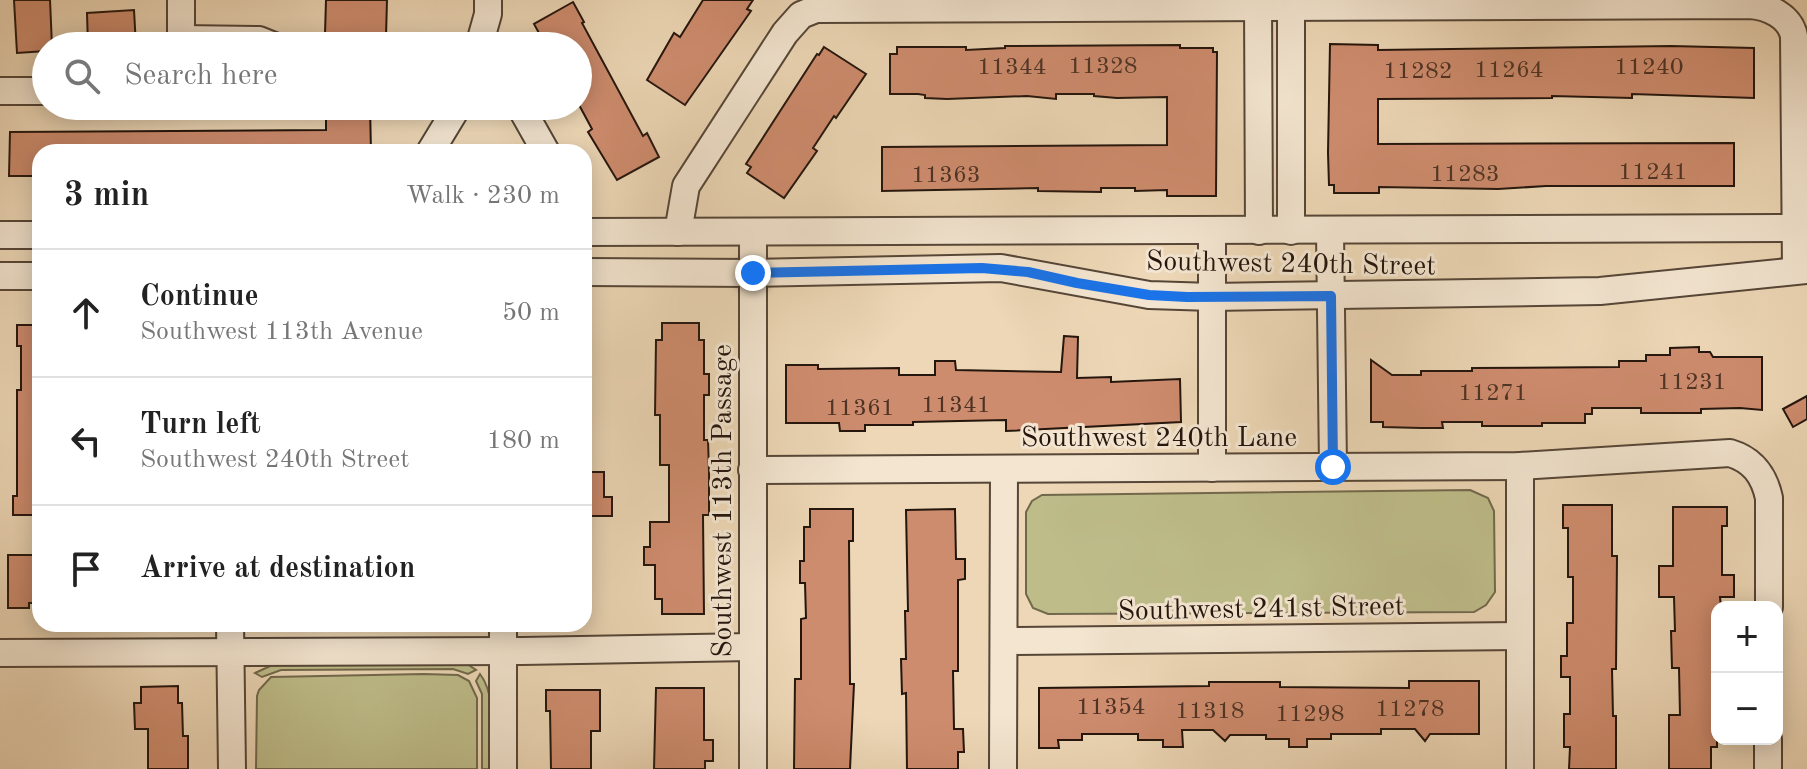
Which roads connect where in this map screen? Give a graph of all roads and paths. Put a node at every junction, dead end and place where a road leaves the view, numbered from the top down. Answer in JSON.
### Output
{"nodes":[{"id":1,"x":181,"y":0,"type":"edge"},
{"id":2,"x":1258,"y":3,"type":"edge"},
{"id":3,"x":1291,"y":3,"type":"edge"},
{"id":4,"x":488,"y":7,"type":"edge"},
{"id":5,"x":181,"y":32,"type":"edge"},
{"id":6,"x":482,"y":32,"type":"edge"},
{"id":7,"x":494,"y":32,"type":"edge"},
{"id":8,"x":0,"y":91,"type":"edge"},
{"id":9,"x":32,"y":91,"type":"edge"},
{"id":10,"x":449,"y":120,"type":"edge"},
{"id":11,"x":528,"y":120,"type":"edge"},
{"id":12,"x":435,"y":144,"type":"edge"},
{"id":13,"x":541,"y":144,"type":"edge"},
{"id":14,"x":1802,"y":228,"type":"edge"},
{"id":15,"x":1259,"y":231,"type":"junction"},
{"id":16,"x":1291,"y":231,"type":"junction"},
{"id":17,"x":1330,"y":231,"type":"junction"},
{"id":18,"x":592,"y":232,"type":"edge"},
{"id":19,"x":678,"y":232,"type":"junction"},
{"id":20,"x":753,"y":232,"type":"junction"},
{"id":21,"x":1212,"y":232,"type":"junction"},
{"id":22,"x":0,"y":235,"type":"edge"},
{"id":23,"x":32,"y":235,"type":"edge"},
{"id":24,"x":1801,"y":270,"type":"edge"},
{"id":25,"x":592,"y":272,"type":"edge"},
{"id":26,"x":753,"y":273,"type":"junction"},
{"id":27,"x":0,"y":276,"type":"edge"},
{"id":28,"x":32,"y":276,"type":"edge"},
{"id":29,"x":1331,"y":296,"type":"junction"},
{"id":30,"x":1212,"y":297,"type":"junction"},
{"id":31,"x":1520,"y":466,"type":"junction"},
{"id":32,"x":1333,"y":467,"type":"junction"},
{"id":33,"x":1212,"y":468,"type":"junction"},
{"id":34,"x":1004,"y":469,"type":"junction"},
{"id":35,"x":752,"y":470,"type":"junction"},
{"id":36,"x":1769,"y":601,"type":"edge"},
{"id":37,"x":230,"y":632,"type":"edge"},
{"id":38,"x":503,"y":632,"type":"edge"},
{"id":39,"x":1520,"y":636,"type":"junction"},
{"id":40,"x":1004,"y":641,"type":"junction"},
{"id":41,"x":752,"y":647,"type":"junction"},
{"id":42,"x":503,"y":651,"type":"junction"},
{"id":43,"x":230,"y":652,"type":"junction"},
{"id":44,"x":0,"y":653,"type":"edge"},
{"id":45,"x":1768,"y":745,"type":"edge"},
{"id":46,"x":232,"y":769,"type":"edge"},
{"id":47,"x":503,"y":769,"type":"edge"},
{"id":48,"x":753,"y":769,"type":"edge"},
{"id":49,"x":1003,"y":769,"type":"edge"},
{"id":50,"x":1520,"y":769,"type":"edge"},
{"id":51,"x":1768,"y":769,"type":"edge"}],
"edges":[{"from":1,"to":5,"type":"street"},
{"from":2,"to":3,"type":"street"},
{"from":2,"to":15,"type":"street"},
{"from":2,"to":19,"type":"street"},
{"from":3,"to":14,"type":"street"},
{"from":3,"to":16,"type":"street"},
{"from":4,"to":6,"type":"street"},
{"from":4,"to":7,"type":"street"},
{"from":8,"to":9,"type":"street"},
{"from":10,"to":12,"type":"street"},
{"from":11,"to":13,"type":"street"},
{"from":14,"to":17,"type":"street","name":"Southwest 240th Street"},
{"from":14,"to":24,"type":"street"},
{"from":15,"to":16,"type":"street","name":"Southwest 240th Street"},
{"from":15,"to":21,"type":"street","name":"Southwest 240th Street"},
{"from":16,"to":17,"type":"street","name":"Southwest 240th Street"},
{"from":17,"to":29,"type":"street"},
{"from":18,"to":19,"type":"street","name":"Southwest 240th Street"},
{"from":19,"to":20,"type":"street","name":"Southwest 240th Street"},
{"from":20,"to":21,"type":"street","name":"Southwest 240th Street"},
{"from":20,"to":26,"type":"street","name":"Southwest 113th Passage"},
{"from":21,"to":30,"type":"street"},
{"from":22,"to":23,"type":"street"},
{"from":24,"to":29,"type":"street","name":"Southwest 240th Street"},
{"from":25,"to":26,"type":"street","name":"Southwest 240th Street"},
{"from":26,"to":30,"type":"street","name":"Southwest 240th Street"},
{"from":26,"to":35,"type":"street","name":"Southwest 113th Passage"},
{"from":27,"to":28,"type":"street"},
{"from":29,"to":30,"type":"street","name":"Southwest 240th Street"},
{"from":29,"to":32,"type":"street"},
{"from":30,"to":33,"type":"street"},
{"from":31,"to":32,"type":"street","name":"Southwest 240th Lane"},
{"from":31,"to":36,"type":"street","name":"Southwest 240th Lane"},
{"from":31,"to":39,"type":"street"},
{"from":32,"to":33,"type":"street","name":"Southwest 240th Lane"},
{"from":33,"to":34,"type":"street","name":"Southwest 240th Lane"},
{"from":34,"to":35,"type":"street","name":"Southwest 240th Lane"},
{"from":34,"to":40,"type":"street"},
{"from":35,"to":41,"type":"street","name":"Southwest 113th Passage"},
{"from":37,"to":43,"type":"street"},
{"from":38,"to":42,"type":"street"},
{"from":39,"to":40,"type":"street","name":"Southwest 241st Street"},
{"from":39,"to":50,"type":"street"},
{"from":40,"to":49,"type":"street"},
{"from":41,"to":42,"type":"street"},
{"from":41,"to":48,"type":"street","name":"Southwest 113th Passage"},
{"from":42,"to":43,"type":"street"},
{"from":42,"to":47,"type":"street"},
{"from":43,"to":44,"type":"street"},
{"from":43,"to":46,"type":"street"},
{"from":45,"to":51,"type":"street"}]}
